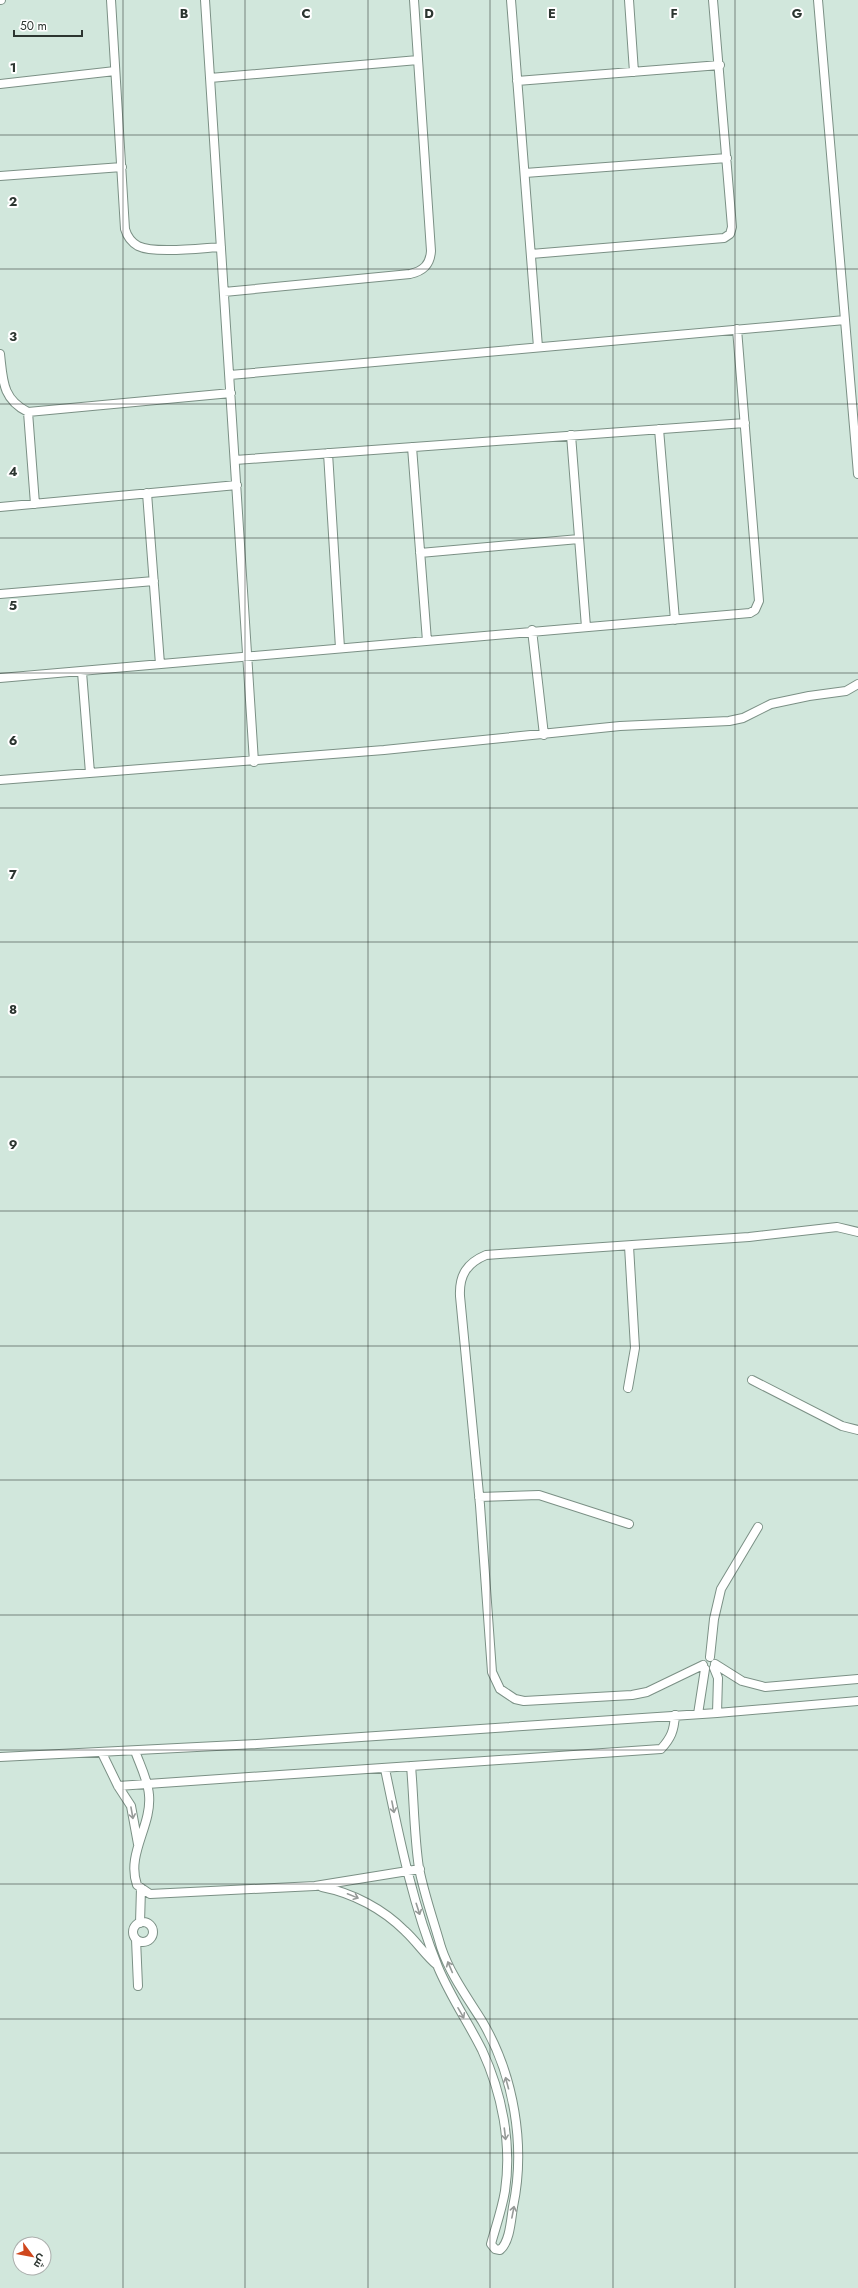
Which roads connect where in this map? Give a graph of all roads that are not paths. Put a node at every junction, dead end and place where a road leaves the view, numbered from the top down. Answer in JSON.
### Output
{"nodes":[{"id":1,"x":111,"y":0,"type":"edge"},
{"id":2,"x":205,"y":0,"type":"edge"},
{"id":3,"x":414,"y":0,"type":"edge"},
{"id":4,"x":511,"y":0,"type":"edge"},
{"id":5,"x":629,"y":0,"type":"edge"},
{"id":6,"x":714,"y":0,"type":"edge"},
{"id":7,"x":818,"y":0,"type":"edge"},
{"id":8,"x":418,"y":60,"type":"junction"},
{"id":9,"x":720,"y":65,"type":"junction"},
{"id":10,"x":116,"y":71,"type":"junction"},
{"id":11,"x":634,"y":72,"type":"junction"},
{"id":12,"x":210,"y":78,"type":"junction"},
{"id":13,"x":518,"y":81,"type":"junction"},
{"id":14,"x":0,"y":84,"type":"edge"},
{"id":15,"x":727,"y":158,"type":"junction"},
{"id":16,"x":122,"y":167,"type":"junction"},
{"id":17,"x":525,"y":173,"type":"junction"},
{"id":18,"x":0,"y":176,"type":"edge"},
{"id":19,"x":221,"y":247,"type":"junction"},
{"id":20,"x":531,"y":254,"type":"junction"},
{"id":21,"x":224,"y":292,"type":"junction"},
{"id":22,"x":845,"y":320,"type":"junction"},
{"id":23,"x":737,"y":329,"type":"junction"},
{"id":24,"x":538,"y":347,"type":"junction"},
{"id":25,"x":0,"y":354,"type":"edge"},
{"id":26,"x":230,"y":375,"type":"junction"},
{"id":27,"x":231,"y":393,"type":"junction"},
{"id":28,"x":28,"y":412,"type":"junction"},
{"id":29,"x":745,"y":422,"type":"junction"},
{"id":30,"x":659,"y":429,"type":"junction"},
{"id":31,"x":571,"y":435,"type":"junction"},
{"id":32,"x":412,"y":447,"type":"junction"},
{"id":33,"x":328,"y":453,"type":"junction"},
{"id":34,"x":236,"y":460,"type":"junction"},
{"id":35,"x":858,"y":474,"type":"edge"},
{"id":36,"x":237,"y":485,"type":"junction"},
{"id":37,"x":147,"y":493,"type":"junction"},
{"id":38,"x":35,"y":504,"type":"junction"},
{"id":39,"x":0,"y":507,"type":"edge"},
{"id":40,"x":579,"y":539,"type":"junction"},
{"id":41,"x":420,"y":553,"type":"junction"},
{"id":42,"x":154,"y":581,"type":"junction"},
{"id":43,"x":0,"y":594,"type":"edge"},
{"id":44,"x":675,"y":620,"type":"junction"},
{"id":45,"x":586,"y":627,"type":"junction"},
{"id":46,"x":532,"y":630,"type":"junction"},
{"id":47,"x":427,"y":641,"type":"junction"},
{"id":48,"x":340,"y":648,"type":"junction"},
{"id":49,"x":248,"y":656,"type":"junction"},
{"id":50,"x":160,"y":664,"type":"junction"},
{"id":51,"x":82,"y":672,"type":"junction"},
{"id":52,"x":0,"y":678,"type":"edge"},
{"id":53,"x":858,"y":684,"type":"edge"},
{"id":54,"x":544,"y":736,"type":"junction"},
{"id":55,"x":254,"y":762,"type":"junction"},
{"id":56,"x":90,"y":774,"type":"junction"},
{"id":57,"x":0,"y":780,"type":"edge"},
{"id":58,"x":858,"y":1232,"type":"edge"},
{"id":59,"x":630,"y":1246,"type":"junction"},
{"id":60,"x":752,"y":1380,"type":"dead end"},
{"id":61,"x":628,"y":1388,"type":"dead end"},
{"id":62,"x":858,"y":1430,"type":"edge"},
{"id":63,"x":479,"y":1497,"type":"junction"},
{"id":64,"x":629,"y":1524,"type":"dead end"},
{"id":65,"x":758,"y":1526,"type":"dead end"},
{"id":66,"x":710,"y":1657,"type":"junction"},
{"id":67,"x":715,"y":1666,"type":"junction"},
{"id":68,"x":704,"y":1667,"type":"junction"},
{"id":69,"x":858,"y":1679,"type":"edge"},
{"id":70,"x":858,"y":1701,"type":"edge"},
{"id":71,"x":698,"y":1714,"type":"junction"},
{"id":72,"x":717,"y":1714,"type":"junction"},
{"id":73,"x":675,"y":1715,"type":"junction"},
{"id":74,"x":135,"y":1751,"type":"junction"},
{"id":75,"x":102,"y":1753,"type":"junction"},
{"id":76,"x":0,"y":1757,"type":"edge"},
{"id":77,"x":411,"y":1766,"type":"junction"},
{"id":78,"x":385,"y":1769,"type":"junction"},
{"id":79,"x":146,"y":1784,"type":"junction"},
{"id":80,"x":118,"y":1786,"type":"junction"},
{"id":81,"x":138,"y":1844,"type":"junction"},
{"id":82,"x":420,"y":1869,"type":"junction"},
{"id":83,"x":406,"y":1872,"type":"junction"},
{"id":84,"x":315,"y":1886,"type":"junction"},
{"id":85,"x":141,"y":1888,"type":"junction"},
{"id":86,"x":140,"y":1923,"type":"junction"},
{"id":87,"x":136,"y":1939,"type":"junction"},
{"id":88,"x":437,"y":1966,"type":"junction"},
{"id":89,"x":138,"y":1986,"type":"dead end"}],
"edges":[{"from":1,"to":10,"type":"street"},
{"from":2,"to":12,"type":"street"},
{"from":3,"to":8,"type":"street"},
{"from":4,"to":13,"type":"street"},
{"from":5,"to":11,"type":"street"},
{"from":6,"to":9,"type":"street"},
{"from":7,"to":22,"type":"street"},
{"from":8,"to":12,"type":"street"},
{"from":8,"to":21,"type":"street"},
{"from":9,"to":11,"type":"street"},
{"from":9,"to":15,"type":"street"},
{"from":10,"to":14,"type":"street"},
{"from":10,"to":16,"type":"street"},
{"from":11,"to":13,"type":"street"},
{"from":12,"to":19,"type":"street"},
{"from":13,"to":17,"type":"street"},
{"from":15,"to":17,"type":"street"},
{"from":15,"to":20,"type":"street"},
{"from":16,"to":18,"type":"street"},
{"from":16,"to":19,"type":"street"},
{"from":17,"to":20,"type":"street"},
{"from":19,"to":21,"type":"street"},
{"from":20,"to":24,"type":"street"},
{"from":21,"to":26,"type":"street"},
{"from":22,"to":23,"type":"street"},
{"from":22,"to":35,"type":"street"},
{"from":23,"to":24,"type":"street"},
{"from":23,"to":29,"type":"street"},
{"from":24,"to":26,"type":"street"},
{"from":25,"to":28,"type":"street"},
{"from":26,"to":27,"type":"street"},
{"from":27,"to":28,"type":"street"},
{"from":27,"to":34,"type":"street"},
{"from":28,"to":38,"type":"street"},
{"from":29,"to":30,"type":"street"},
{"from":29,"to":44,"type":"street"},
{"from":30,"to":31,"type":"street"},
{"from":30,"to":44,"type":"street"},
{"from":31,"to":32,"type":"street"},
{"from":31,"to":40,"type":"street"},
{"from":32,"to":33,"type":"street"},
{"from":32,"to":41,"type":"street"},
{"from":33,"to":34,"type":"street"},
{"from":33,"to":48,"type":"street"},
{"from":34,"to":36,"type":"street"},
{"from":36,"to":37,"type":"street"},
{"from":36,"to":49,"type":"street"},
{"from":37,"to":38,"type":"street"},
{"from":37,"to":42,"type":"street"},
{"from":38,"to":39,"type":"street"},
{"from":40,"to":41,"type":"street"},
{"from":40,"to":45,"type":"street"},
{"from":41,"to":47,"type":"street"},
{"from":42,"to":43,"type":"street"},
{"from":42,"to":50,"type":"street"},
{"from":44,"to":45,"type":"street"},
{"from":45,"to":46,"type":"street"},
{"from":46,"to":47,"type":"street"},
{"from":46,"to":54,"type":"street"},
{"from":47,"to":48,"type":"street"},
{"from":48,"to":49,"type":"street"},
{"from":49,"to":50,"type":"street"},
{"from":49,"to":55,"type":"street"},
{"from":50,"to":51,"type":"street"},
{"from":51,"to":52,"type":"street"},
{"from":51,"to":56,"type":"street"},
{"from":53,"to":54,"type":"street"},
{"from":54,"to":55,"type":"street"},
{"from":55,"to":56,"type":"street"},
{"from":56,"to":57,"type":"street"},
{"from":58,"to":59,"type":"street"},
{"from":59,"to":61,"type":"street"},
{"from":59,"to":63,"type":"street"},
{"from":60,"to":62,"type":"street"},
{"from":63,"to":64,"type":"street"},
{"from":63,"to":68,"type":"street"},
{"from":65,"to":66,"type":"street"},
{"from":66,"to":67,"type":"street"},
{"from":66,"to":68,"type":"street"},
{"from":67,"to":68,"type":"street"},
{"from":67,"to":69,"type":"street"},
{"from":67,"to":72,"type":"street"},
{"from":68,"to":71,"type":"street"},
{"from":70,"to":72,"type":"street"},
{"from":71,"to":72,"type":"street"},
{"from":71,"to":73,"type":"street"},
{"from":73,"to":74,"type":"street"},
{"from":73,"to":77,"type":"street"},
{"from":74,"to":75,"type":"street"},
{"from":74,"to":79,"type":"street"},
{"from":75,"to":76,"type":"street"},
{"from":75,"to":80,"type":"street"},
{"from":77,"to":78,"type":"street"},
{"from":77,"to":82,"type":"street"},
{"from":78,"to":79,"type":"street"},
{"from":78,"to":83,"type":"street","one_way":true},
{"from":79,"to":80,"type":"street"},
{"from":79,"to":81,"type":"street"},
{"from":80,"to":81,"type":"street","one_way":true},
{"from":81,"to":85,"type":"street"},
{"from":82,"to":83,"type":"street"},
{"from":88,"to":82,"type":"street","one_way":true},
{"from":83,"to":84,"type":"street"},
{"from":83,"to":88,"type":"street","one_way":true},
{"from":84,"to":85,"type":"street"},
{"from":84,"to":88,"type":"street","one_way":true},
{"from":85,"to":86,"type":"street"},
{"from":86,"to":87,"type":"street"},
{"from":86,"to":87,"type":"street"},
{"from":87,"to":89,"type":"street"}]}
